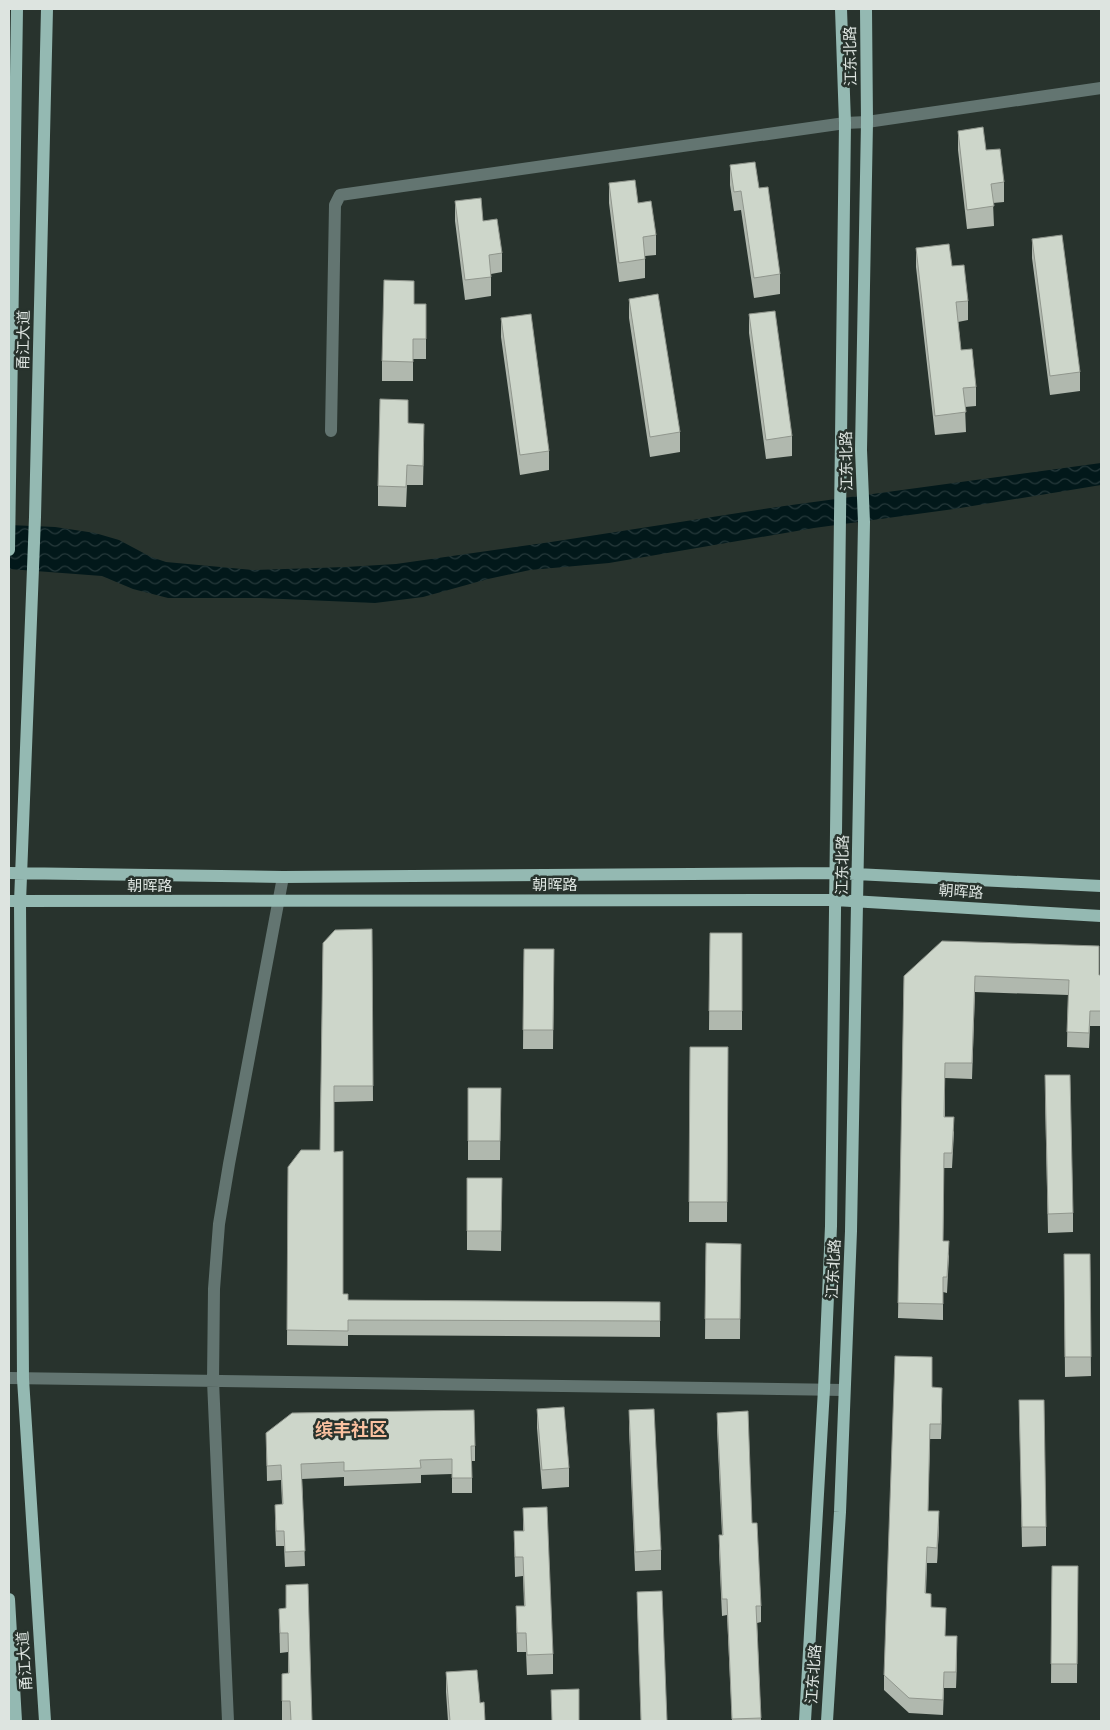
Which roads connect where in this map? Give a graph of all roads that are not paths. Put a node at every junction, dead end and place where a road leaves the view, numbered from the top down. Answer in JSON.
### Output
{"nodes":[{"id":1,"x":17,"y":9,"type":"edge"},
{"id":2,"x":47,"y":9,"type":"edge"},
{"id":3,"x":841,"y":9,"type":"edge"},
{"id":4,"x":866,"y":9,"type":"edge"},
{"id":5,"x":1101,"y":88,"type":"edge"},
{"id":6,"x":867,"y":122,"type":"junction"},
{"id":7,"x":845,"y":123,"type":"junction"},
{"id":8,"x":330,"y":431,"type":"dead end"},
{"id":9,"x":9,"y":514,"type":"edge"},
{"id":10,"x":9,"y":550,"type":"edge"},
{"id":11,"x":15,"y":873,"type":"edge"},
{"id":12,"x":835,"y":873,"type":"junction"},
{"id":13,"x":858,"y":874,"type":"junction"},
{"id":14,"x":283,"y":877,"type":"junction"},
{"id":15,"x":1101,"y":886,"type":"edge"},
{"id":16,"x":835,"y":900,"type":"junction"},
{"id":17,"x":278,"y":901,"type":"junction"},
{"id":18,"x":857,"y":901,"type":"junction"},
{"id":19,"x":14,"y":902,"type":"edge"},
{"id":20,"x":1101,"y":916,"type":"edge"},
{"id":21,"x":9,"y":1378,"type":"edge"},
{"id":22,"x":23,"y":1379,"type":"junction"},
{"id":23,"x":213,"y":1381,"type":"junction"},
{"id":24,"x":824,"y":1389,"type":"junction"},
{"id":25,"x":844,"y":1390,"type":"junction"},
{"id":26,"x":9,"y":1599,"type":"edge"},
{"id":27,"x":16,"y":1721,"type":"edge"},
{"id":28,"x":44,"y":1721,"type":"edge"},
{"id":29,"x":228,"y":1721,"type":"edge"},
{"id":30,"x":805,"y":1721,"type":"edge"},
{"id":31,"x":827,"y":1721,"type":"edge"}],
"edges":[{"from":1,"to":9,"type":"main road","name":"甬江大道"},
{"from":2,"to":11,"type":"main road","name":"甬江大道"},
{"from":3,"to":7,"type":"main road","name":"江东北路"},
{"from":4,"to":6,"type":"main road","name":"江东北路"},
{"from":5,"to":6,"type":"street"},
{"from":6,"to":7,"type":"street"},
{"from":6,"to":13,"type":"main road","name":"江东北路"},
{"from":7,"to":8,"type":"street"},
{"from":7,"to":12,"type":"main road","name":"江东北路"},
{"from":9,"to":10,"type":"main road","name":"甬江大道"},
{"from":11,"to":14,"type":"main road","name":"朝晖路"},
{"from":11,"to":19,"type":"main road","name":"甬江大道"},
{"from":12,"to":13,"type":"main road","name":"朝晖路"},
{"from":12,"to":14,"type":"main road","name":"朝晖路"},
{"from":12,"to":16,"type":"main road","name":"江东北路"},
{"from":13,"to":15,"type":"main road","name":"朝晖路"},
{"from":13,"to":18,"type":"main road","name":"江东北路"},
{"from":14,"to":17,"type":"street"},
{"from":16,"to":17,"type":"main road","name":"朝晖路"},
{"from":16,"to":18,"type":"main road","name":"朝晖路"},
{"from":16,"to":24,"type":"main road","name":"江东北路"},
{"from":17,"to":19,"type":"main road","name":"朝晖路"},
{"from":17,"to":23,"type":"street"},
{"from":18,"to":20,"type":"main road","name":"朝晖路"},
{"from":18,"to":25,"type":"main road","name":"江东北路"},
{"from":19,"to":22,"type":"main road","name":"甬江大道"},
{"from":21,"to":22,"type":"street"},
{"from":22,"to":23,"type":"street"},
{"from":22,"to":28,"type":"main road","name":"甬江大道"},
{"from":23,"to":24,"type":"street"},
{"from":23,"to":29,"type":"street"},
{"from":24,"to":25,"type":"street"},
{"from":24,"to":30,"type":"main road","name":"江东北路"},
{"from":25,"to":31,"type":"main road","name":"江东北路"},
{"from":26,"to":27,"type":"main road","name":"甬江大道"}]}
